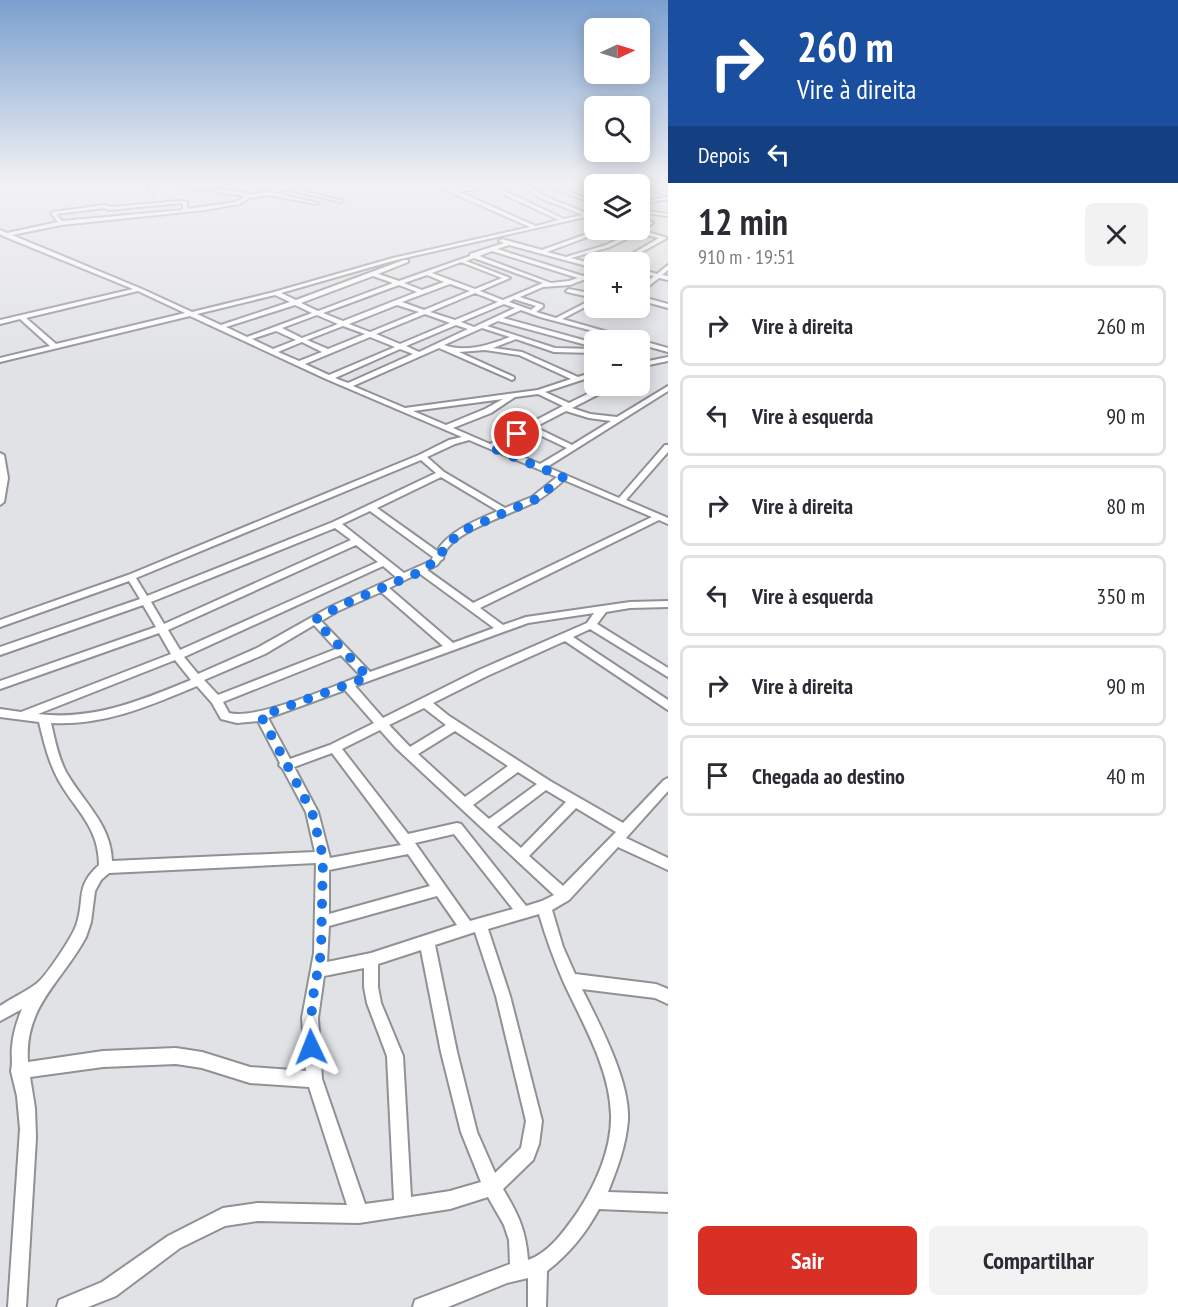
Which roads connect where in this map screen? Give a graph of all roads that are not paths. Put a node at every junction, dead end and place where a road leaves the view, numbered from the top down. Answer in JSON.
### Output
{"nodes":[{"id":1,"x":37,"y":247,"type":"edge"},
{"id":2,"x":453,"y":247,"type":"edge"},
{"id":3,"x":496,"y":247,"type":"edge"},
{"id":4,"x":526,"y":247,"type":"edge"},
{"id":5,"x":555,"y":247,"type":"edge"},
{"id":6,"x":605,"y":247,"type":"edge"},
{"id":7,"x":490,"y":249,"type":"junction"},
{"id":8,"x":544,"y":251,"type":"junction"},
{"id":9,"x":472,"y":255,"type":"junction"},
{"id":10,"x":568,"y":258,"type":"junction"},
{"id":11,"x":460,"y":260,"type":"junction"},
{"id":12,"x":401,"y":263,"type":"junction"},
{"id":13,"x":584,"y":263,"type":"edge"},
{"id":14,"x":668,"y":267,"type":"edge"},
{"id":15,"x":415,"y":271,"type":"dead end"},
{"id":16,"x":347,"y":272,"type":"junction"},
{"id":17,"x":424,"y":273,"type":"junction"},
{"id":18,"x":374,"y":274,"type":"junction"},
{"id":19,"x":650,"y":274,"type":"edge"},
{"id":20,"x":658,"y":276,"type":"junction"},
{"id":21,"x":363,"y":278,"type":"junction"},
{"id":22,"x":584,"y":278,"type":"joint"},
{"id":23,"x":668,"y":278,"type":"edge"},
{"id":24,"x":398,"y":282,"type":"junction"},
{"id":25,"x":449,"y":282,"type":"junction"},
{"id":26,"x":650,"y":283,"type":"edge"},
{"id":27,"x":549,"y":284,"type":"junction"},
{"id":28,"x":140,"y":290,"type":"junction"},
{"id":29,"x":569,"y":291,"type":"dead end"},
{"id":30,"x":424,"y":292,"type":"junction"},
{"id":31,"x":475,"y":292,"type":"junction"},
{"id":32,"x":276,"y":293,"type":"junction"},
{"id":33,"x":324,"y":293,"type":"junction"},
{"id":34,"x":584,"y":294,"type":"edge"},
{"id":35,"x":514,"y":297,"type":"junction"},
{"id":36,"x":650,"y":301,"type":"edge"},
{"id":37,"x":295,"y":302,"type":"junction"},
{"id":38,"x":348,"y":302,"type":"junction"},
{"id":39,"x":504,"y":302,"type":"junction"},
{"id":40,"x":399,"y":303,"type":"junction"},
{"id":41,"x":358,"y":304,"type":"dead end"},
{"id":42,"x":584,"y":306,"type":"edge"},
{"id":43,"x":668,"y":306,"type":"edge"},
{"id":44,"x":366,"y":308,"type":"dead end"},
{"id":45,"x":521,"y":308,"type":"junction"},
{"id":46,"x":375,"y":311,"type":"junction"},
{"id":47,"x":479,"y":311,"type":"junction"},
{"id":48,"x":426,"y":312,"type":"junction"},
{"id":49,"x":531,"y":312,"type":"junction"},
{"id":50,"x":191,"y":314,"type":"junction"},
{"id":51,"x":319,"y":314,"type":"junction"},
{"id":52,"x":21,"y":317,"type":"junction"},
{"id":53,"x":498,"y":318,"type":"junction"},
{"id":54,"x":558,"y":319,"type":"junction"},
{"id":55,"x":0,"y":322,"type":"edge"},
{"id":56,"x":454,"y":322,"type":"junction"},
{"id":57,"x":345,"y":323,"type":"junction"},
{"id":58,"x":482,"y":326,"type":"junction"},
{"id":59,"x":221,"y":327,"type":"junction"},
{"id":60,"x":278,"y":329,"type":"junction"},
{"id":61,"x":474,"y":329,"type":"junction"},
{"id":62,"x":597,"y":330,"type":"edge"},
{"id":63,"x":429,"y":333,"type":"junction"},
{"id":64,"x":372,"y":334,"type":"junction"},
{"id":65,"x":516,"y":337,"type":"junction"},
{"id":66,"x":247,"y":339,"type":"junction"},
{"id":67,"x":303,"y":340,"type":"junction"},
{"id":68,"x":584,"y":342,"type":"edge"},
{"id":69,"x":439,"y":344,"type":"junction"},
{"id":70,"x":650,"y":345,"type":"edge"},
{"id":71,"x":400,"y":346,"type":"junction"},
{"id":72,"x":55,"y":347,"type":"junction"},
{"id":73,"x":448,"y":349,"type":"junction"},
{"id":74,"x":488,"y":349,"type":"junction"},
{"id":75,"x":668,"y":350,"type":"edge"},
{"id":76,"x":274,"y":351,"type":"junction"},
{"id":77,"x":584,"y":351,"type":"edge"},
{"id":78,"x":327,"y":352,"type":"junction"},
{"id":79,"x":419,"y":354,"type":"junction"},
{"id":80,"x":650,"y":357,"type":"edge"},
{"id":81,"x":668,"y":359,"type":"edge"},
{"id":82,"x":0,"y":360,"type":"edge"},
{"id":83,"x":650,"y":362,"type":"edge"},
{"id":84,"x":301,"y":363,"type":"junction"},
{"id":85,"x":584,"y":377,"type":"edge"},
{"id":86,"x":328,"y":378,"type":"junction"},
{"id":87,"x":512,"y":378,"type":"dead end"},
{"id":88,"x":577,"y":379,"type":"junction"},
{"id":89,"x":348,"y":386,"type":"junction"},
{"id":90,"x":668,"y":387,"type":"edge"},
{"id":91,"x":538,"y":392,"type":"junction"},
{"id":92,"x":590,"y":396,"type":"edge"},
{"id":93,"x":512,"y":397,"type":"junction"},
{"id":94,"x":569,"y":408,"type":"junction"},
{"id":95,"x":405,"y":410,"type":"junction"},
{"id":96,"x":617,"y":420,"type":"junction"},
{"id":97,"x":530,"y":427,"type":"junction"},
{"id":98,"x":450,"y":430,"type":"junction"},
{"id":99,"x":469,"y":438,"type":"junction"},
{"id":100,"x":453,"y":442,"type":"junction"},
{"id":101,"x":490,"y":447,"type":"junction"},
{"id":102,"x":571,"y":447,"type":"junction"},
{"id":103,"x":668,"y":447,"type":"edge"},
{"id":104,"x":0,"y":455,"type":"edge"},
{"id":105,"x":422,"y":457,"type":"junction"},
{"id":106,"x":540,"y":468,"type":"junction"},
{"id":107,"x":441,"y":474,"type":"junction"},
{"id":108,"x":563,"y":477,"type":"junction"},
{"id":109,"x":621,"y":501,"type":"junction"},
{"id":110,"x":0,"y":502,"type":"edge"},
{"id":111,"x":371,"y":508,"type":"junction"},
{"id":112,"x":505,"y":512,"type":"junction"},
{"id":113,"x":663,"y":519,"type":"edge"},
{"id":114,"x":336,"y":524,"type":"junction"},
{"id":115,"x":357,"y":541,"type":"junction"},
{"id":116,"x":440,"y":557,"type":"junction"},
{"id":117,"x":385,"y":562,"type":"junction"},
{"id":118,"x":422,"y":571,"type":"junction"},
{"id":119,"x":131,"y":577,"type":"junction"},
{"id":120,"x":403,"y":577,"type":"junction"},
{"id":121,"x":382,"y":588,"type":"junction"},
{"id":122,"x":145,"y":601,"type":"junction"},
{"id":123,"x":668,"y":604,"type":"edge"},
{"id":124,"x":472,"y":608,"type":"junction"},
{"id":125,"x":602,"y":610,"type":"junction"},
{"id":126,"x":315,"y":620,"type":"junction"},
{"id":127,"x":0,"y":624,"type":"edge"},
{"id":128,"x":591,"y":626,"type":"junction"},
{"id":129,"x":163,"y":628,"type":"junction"},
{"id":130,"x":501,"y":628,"type":"junction"},
{"id":131,"x":565,"y":636,"type":"junction"},
{"id":132,"x":450,"y":646,"type":"junction"},
{"id":133,"x":343,"y":650,"type":"junction"},
{"id":134,"x":0,"y":651,"type":"edge"},
{"id":135,"x":178,"y":655,"type":"junction"},
{"id":136,"x":668,"y":673,"type":"edge"},
{"id":137,"x":368,"y":677,"type":"junction"},
{"id":138,"x":198,"y":680,"type":"junction"},
{"id":139,"x":0,"y":685,"type":"edge"},
{"id":140,"x":348,"y":686,"type":"junction"},
{"id":141,"x":216,"y":700,"type":"junction"},
{"id":142,"x":424,"y":702,"type":"junction"},
{"id":143,"x":668,"y":706,"type":"edge"},
{"id":144,"x":7,"y":716,"type":"edge"},
{"id":145,"x":261,"y":716,"type":"junction"},
{"id":146,"x":44,"y":719,"type":"junction"},
{"id":147,"x":383,"y":725,"type":"junction"},
{"id":148,"x":456,"y":725,"type":"junction"},
{"id":149,"x":334,"y":748,"type":"junction"},
{"id":150,"x":410,"y":753,"type":"junction"},
{"id":151,"x":285,"y":765,"type":"junction"},
{"id":152,"x":518,"y":765,"type":"junction"},
{"id":153,"x":668,"y":783,"type":"edge"},
{"id":154,"x":546,"y":784,"type":"junction"},
{"id":155,"x":574,"y":802,"type":"junction"},
{"id":156,"x":465,"y":804,"type":"junction"},
{"id":157,"x":489,"y":826,"type":"junction"},
{"id":158,"x":621,"y":835,"type":"junction"},
{"id":159,"x":408,"y":844,"type":"junction"},
{"id":160,"x":522,"y":855,"type":"junction"},
{"id":161,"x":324,"y":861,"type":"junction"},
{"id":162,"x":668,"y":864,"type":"edge"},
{"id":163,"x":106,"y":867,"type":"junction"},
{"id":164,"x":441,"y":888,"type":"junction"},
{"id":165,"x":564,"y":896,"type":"junction"},
{"id":166,"x":544,"y":907,"type":"junction"},
{"id":167,"x":523,"y":912,"type":"junction"},
{"id":168,"x":322,"y":922,"type":"junction"},
{"id":169,"x":473,"y":926,"type":"junction"},
{"id":170,"x":427,"y":942,"type":"junction"},
{"id":171,"x":371,"y":960,"type":"junction"},
{"id":172,"x":317,"y":971,"type":"junction"},
{"id":173,"x":573,"y":981,"type":"junction"},
{"id":174,"x":40,"y":990,"type":"junction"},
{"id":175,"x":668,"y":997,"type":"edge"},
{"id":176,"x":0,"y":1014,"type":"edge"},
{"id":177,"x":19,"y":1071,"type":"junction"},
{"id":178,"x":314,"y":1079,"type":"junction"},
{"id":179,"x":492,"y":1187,"type":"junction"},
{"id":180,"x":595,"y":1200,"type":"junction"},
{"id":181,"x":668,"y":1203,"type":"edge"},
{"id":182,"x":403,"y":1207,"type":"junction"},
{"id":183,"x":359,"y":1214,"type":"junction"},
{"id":184,"x":529,"y":1268,"type":"junction"},
{"id":185,"x":449,"y":1303,"type":"edge"},
{"id":186,"x":17,"y":1307,"type":"edge"},
{"id":187,"x":66,"y":1307,"type":"edge"},
{"id":188,"x":422,"y":1307,"type":"edge"},
{"id":189,"x":537,"y":1307,"type":"edge"}],
"edges":[{"from":1,"to":28,"type":"street"},
{"from":2,"to":12,"type":"street"},
{"from":3,"to":7,"type":"street"},
{"from":4,"to":8,"type":"street"},
{"from":5,"to":8,"type":"street"},
{"from":6,"to":10,"type":"street"},
{"from":7,"to":9,"type":"street"},
{"from":7,"to":22,"type":"street"},
{"from":8,"to":10,"type":"street"},
{"from":9,"to":11,"type":"street"},
{"from":9,"to":27,"type":"street"},
{"from":10,"to":13,"type":"street"},
{"from":11,"to":17,"type":"street"},
{"from":11,"to":31,"type":"street"},
{"from":12,"to":16,"type":"street"},
{"from":12,"to":18,"type":"street"},
{"from":14,"to":20,"type":"street"},
{"from":15,"to":17,"type":"street"},
{"from":16,"to":21,"type":"street"},
{"from":16,"to":32,"type":"street"},
{"from":17,"to":24,"type":"street"},
{"from":17,"to":25,"type":"street"},
{"from":18,"to":21,"type":"street"},
{"from":18,"to":24,"type":"street"},
{"from":19,"to":20,"type":"street"},
{"from":20,"to":23,"type":"street"},
{"from":20,"to":26,"type":"street"},
{"from":21,"to":33,"type":"street"},
{"from":22,"to":27,"type":"street"},
{"from":24,"to":30,"type":"street"},
{"from":24,"to":38,"type":"street"},
{"from":25,"to":30,"type":"street"},
{"from":25,"to":31,"type":"street"},
{"from":27,"to":35,"type":"street"},
{"from":28,"to":50,"type":"street"},
{"from":28,"to":52,"type":"street"},
{"from":29,"to":34,"type":"street"},
{"from":30,"to":40,"type":"street"},
{"from":31,"to":39,"type":"street"},
{"from":31,"to":48,"type":"street"},
{"from":32,"to":37,"type":"street"},
{"from":32,"to":50,"type":"street"},
{"from":33,"to":37,"type":"street"},
{"from":33,"to":38,"type":"street"},
{"from":35,"to":39,"type":"street"},
{"from":35,"to":49,"type":"street"},
{"from":36,"to":43,"type":"street"},
{"from":37,"to":51,"type":"street"},
{"from":37,"to":59,"type":"street"},
{"from":38,"to":41,"type":"street"},
{"from":38,"to":51,"type":"street"},
{"from":39,"to":45,"type":"street"},
{"from":39,"to":47,"type":"street"},
{"from":40,"to":46,"type":"street"},
{"from":40,"to":48,"type":"street"},
{"from":42,"to":54,"type":"street"},
{"from":44,"to":46,"type":"street"},
{"from":45,"to":49,"type":"street"},
{"from":45,"to":53,"type":"street"},
{"from":46,"to":57,"type":"street"},
{"from":47,"to":53,"type":"street"},
{"from":47,"to":56,"type":"street"},
{"from":48,"to":56,"type":"street"},
{"from":48,"to":64,"type":"street"},
{"from":49,"to":54,"type":"street"},
{"from":50,"to":59,"type":"street"},
{"from":50,"to":72,"type":"street"},
{"from":51,"to":57,"type":"street"},
{"from":51,"to":60,"type":"street"},
{"from":52,"to":55,"type":"street"},
{"from":52,"to":72,"type":"street"},
{"from":53,"to":58,"type":"street"},
{"from":53,"to":68,"type":"street"},
{"from":54,"to":62,"type":"street"},
{"from":56,"to":61,"type":"street"},
{"from":56,"to":63,"type":"street"},
{"from":57,"to":64,"type":"street"},
{"from":57,"to":67,"type":"street"},
{"from":58,"to":61,"type":"street"},
{"from":58,"to":65,"type":"street"},
{"from":59,"to":66,"type":"street"},
{"from":60,"to":66,"type":"street"},
{"from":60,"to":67,"type":"street"},
{"from":61,"to":69,"type":"street"},
{"from":63,"to":69,"type":"street"},
{"from":63,"to":71,"type":"street"},
{"from":64,"to":71,"type":"street"},
{"from":64,"to":78,"type":"street"},
{"from":65,"to":74,"type":"street"},
{"from":65,"to":77,"type":"street"},
{"from":66,"to":76,"type":"street"},
{"from":67,"to":76,"type":"street"},
{"from":67,"to":78,"type":"street"},
{"from":69,"to":73,"type":"street"},
{"from":69,"to":79,"type":"street"},
{"from":70,"to":75,"type":"street"},
{"from":71,"to":79,"type":"street"},
{"from":71,"to":86,"type":"street"},
{"from":72,"to":82,"type":"street"},
{"from":73,"to":74,"type":"street"},
{"from":73,"to":87,"type":"street"},
{"from":74,"to":88,"type":"street"},
{"from":76,"to":84,"type":"street"},
{"from":78,"to":84,"type":"street"},
{"from":79,"to":89,"type":"street"},
{"from":80,"to":81,"type":"street"},
{"from":81,"to":83,"type":"street"},
{"from":84,"to":86,"type":"street"},
{"from":85,"to":88,"type":"street"},
{"from":86,"to":89,"type":"street"},
{"from":88,"to":91,"type":"street"},
{"from":89,"to":95,"type":"street"},
{"from":90,"to":96,"type":"street"},
{"from":91,"to":93,"type":"street"},
{"from":91,"to":94,"type":"street"},
{"from":92,"to":94,"type":"street"},
{"from":93,"to":95,"type":"street"},
{"from":93,"to":98,"type":"street"},
{"from":94,"to":96,"type":"street"},
{"from":94,"to":97,"type":"street"},
{"from":95,"to":98,"type":"street"},
{"from":96,"to":102,"type":"street"},
{"from":97,"to":101,"type":"street"},
{"from":97,"to":102,"type":"street"},
{"from":98,"to":99,"type":"street"},
{"from":98,"to":100,"type":"street"},
{"from":99,"to":100,"type":"street"},
{"from":99,"to":101,"type":"street"},
{"from":100,"to":105,"type":"street"},
{"from":101,"to":106,"type":"street"},
{"from":102,"to":106,"type":"street"},
{"from":103,"to":109,"type":"street"},
{"from":104,"to":110,"type":"street"},
{"from":105,"to":107,"type":"street"},
{"from":105,"to":119,"type":"street"},
{"from":106,"to":108,"type":"street"},
{"from":107,"to":111,"type":"street"},
{"from":107,"to":112,"type":"street"},
{"from":108,"to":109,"type":"street"},
{"from":108,"to":112,"type":"street"},
{"from":109,"to":113,"type":"street"},
{"from":111,"to":114,"type":"street"},
{"from":111,"to":116,"type":"street"},
{"from":112,"to":116,"type":"street"},
{"from":113,"to":124,"type":"street"},
{"from":114,"to":115,"type":"street"},
{"from":114,"to":122,"type":"street"},
{"from":115,"to":117,"type":"street"},
{"from":115,"to":129,"type":"street"},
{"from":116,"to":118,"type":"street"},
{"from":117,"to":120,"type":"street"},
{"from":117,"to":135,"type":"street"},
{"from":118,"to":120,"type":"street"},
{"from":118,"to":124,"type":"street"},
{"from":119,"to":122,"type":"street"},
{"from":119,"to":127,"type":"street"},
{"from":120,"to":121,"type":"street"},
{"from":121,"to":126,"type":"street"},
{"from":121,"to":132,"type":"street"},
{"from":122,"to":129,"type":"street"},
{"from":122,"to":134,"type":"street"},
{"from":123,"to":125,"type":"street"},
{"from":124,"to":130,"type":"street"},
{"from":125,"to":128,"type":"street"},
{"from":125,"to":130,"type":"street"},
{"from":126,"to":133,"type":"street"},
{"from":126,"to":138,"type":"street"},
{"from":128,"to":131,"type":"street"},
{"from":128,"to":136,"type":"street"},
{"from":129,"to":135,"type":"street"},
{"from":129,"to":139,"type":"street"},
{"from":130,"to":132,"type":"street"},
{"from":131,"to":142,"type":"street"},
{"from":131,"to":143,"type":"street"},
{"from":132,"to":137,"type":"street"},
{"from":133,"to":137,"type":"street"},
{"from":133,"to":141,"type":"street"},
{"from":135,"to":138,"type":"street"},
{"from":135,"to":144,"type":"street"},
{"from":137,"to":140,"type":"street"},
{"from":138,"to":141,"type":"street"},
{"from":138,"to":146,"type":"street"},
{"from":140,"to":145,"type":"street"},
{"from":140,"to":147,"type":"street"},
{"from":141,"to":145,"type":"street"},
{"from":142,"to":147,"type":"street"},
{"from":142,"to":148,"type":"street"},
{"from":144,"to":146,"type":"street"},
{"from":145,"to":151,"type":"street"},
{"from":146,"to":163,"type":"street"},
{"from":147,"to":149,"type":"street"},
{"from":147,"to":150,"type":"street"},
{"from":148,"to":150,"type":"street"},
{"from":148,"to":152,"type":"street"},
{"from":149,"to":151,"type":"street"},
{"from":149,"to":159,"type":"street"},
{"from":150,"to":156,"type":"street"},
{"from":151,"to":161,"type":"street"},
{"from":152,"to":154,"type":"street"},
{"from":152,"to":156,"type":"street"},
{"from":153,"to":158,"type":"street"},
{"from":154,"to":155,"type":"street"},
{"from":154,"to":157,"type":"street"},
{"from":155,"to":158,"type":"street"},
{"from":155,"to":160,"type":"street"},
{"from":156,"to":157,"type":"street"},
{"from":157,"to":160,"type":"street"},
{"from":158,"to":162,"type":"street"},
{"from":158,"to":165,"type":"street"},
{"from":159,"to":161,"type":"street"},
{"from":159,"to":164,"type":"street"},
{"from":159,"to":167,"type":"street"},
{"from":160,"to":165,"type":"street"},
{"from":161,"to":163,"type":"street"},
{"from":161,"to":168,"type":"street"},
{"from":163,"to":174,"type":"street"},
{"from":164,"to":168,"type":"street"},
{"from":164,"to":169,"type":"street"},
{"from":165,"to":166,"type":"street"},
{"from":166,"to":167,"type":"street"},
{"from":166,"to":173,"type":"street"},
{"from":167,"to":169,"type":"street"},
{"from":168,"to":172,"type":"street"},
{"from":169,"to":170,"type":"street"},
{"from":169,"to":179,"type":"street"},
{"from":170,"to":171,"type":"street"},
{"from":170,"to":179,"type":"street"},
{"from":171,"to":172,"type":"street"},
{"from":171,"to":182,"type":"street"},
{"from":172,"to":178,"type":"street"},
{"from":173,"to":175,"type":"street"},
{"from":173,"to":180,"type":"street"},
{"from":174,"to":176,"type":"street"},
{"from":174,"to":177,"type":"street"},
{"from":177,"to":178,"type":"street"},
{"from":177,"to":186,"type":"street"},
{"from":178,"to":183,"type":"street"},
{"from":179,"to":182,"type":"street"},
{"from":179,"to":184,"type":"street"},
{"from":180,"to":181,"type":"street"},
{"from":180,"to":184,"type":"street"},
{"from":182,"to":183,"type":"street"},
{"from":183,"to":187,"type":"street"},
{"from":184,"to":185,"type":"street"},
{"from":184,"to":189,"type":"street"},
{"from":185,"to":188,"type":"street"}]}
